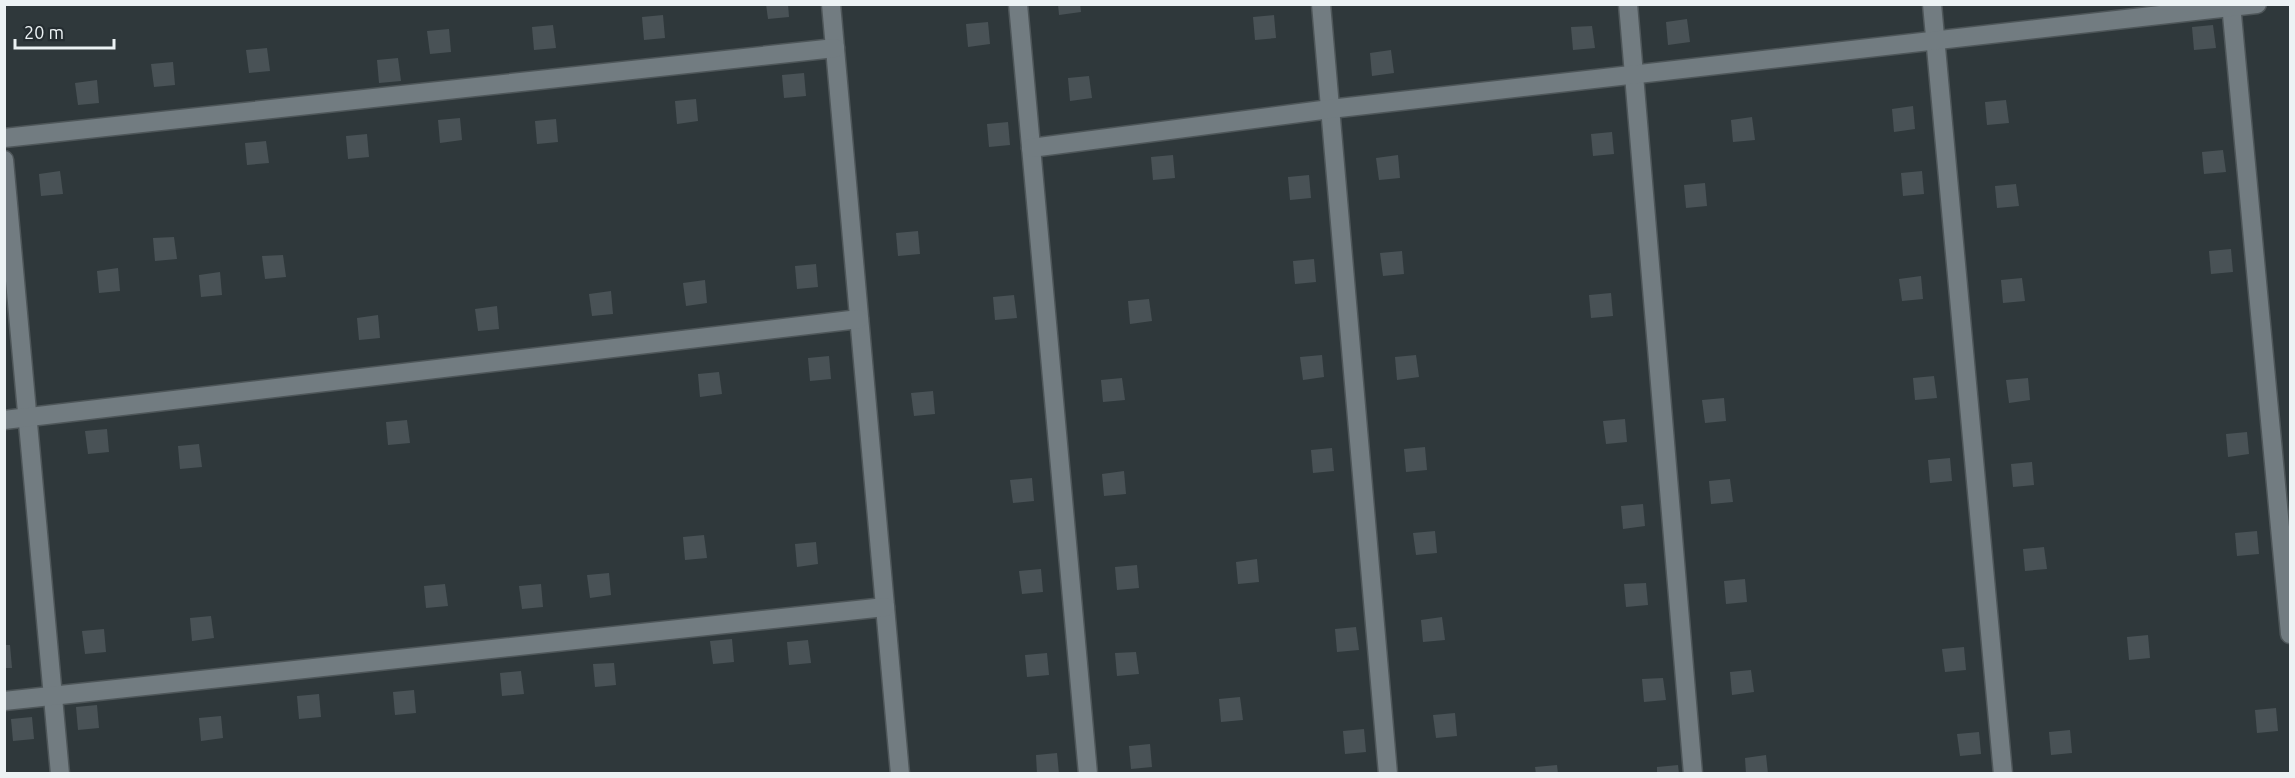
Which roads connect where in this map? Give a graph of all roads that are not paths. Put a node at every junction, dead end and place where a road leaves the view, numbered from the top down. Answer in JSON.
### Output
{"nodes":[{"id":1,"x":831,"y":4,"type":"edge"},
{"id":2,"x":1018,"y":4,"type":"edge"},
{"id":3,"x":1321,"y":4,"type":"edge"},
{"id":4,"x":1628,"y":4,"type":"edge"},
{"id":5,"x":1932,"y":4,"type":"edge"},
{"id":6,"x":2257,"y":4,"type":"edge"},
{"id":7,"x":2231,"y":6,"type":"edge"},
{"id":8,"x":1936,"y":41,"type":"junction"},
{"id":9,"x":835,"y":48,"type":"junction"},
{"id":10,"x":1634,"y":75,"type":"junction"},
{"id":11,"x":1330,"y":109,"type":"junction"},
{"id":12,"x":4,"y":138,"type":"edge"},
{"id":13,"x":1031,"y":148,"type":"junction"},
{"id":14,"x":4,"y":160,"type":"edge"},
{"id":15,"x":860,"y":320,"type":"junction"},
{"id":16,"x":28,"y":417,"type":"junction"},
{"id":17,"x":4,"y":420,"type":"edge"},
{"id":18,"x":885,"y":608,"type":"junction"},
{"id":19,"x":2290,"y":634,"type":"edge"},
{"id":20,"x":53,"y":696,"type":"junction"},
{"id":21,"x":4,"y":701,"type":"edge"},
{"id":22,"x":60,"y":774,"type":"edge"},
{"id":23,"x":900,"y":774,"type":"edge"},
{"id":24,"x":1088,"y":774,"type":"edge"},
{"id":25,"x":1388,"y":774,"type":"edge"},
{"id":26,"x":1693,"y":774,"type":"edge"},
{"id":27,"x":2003,"y":774,"type":"edge"}],
"edges":[{"from":1,"to":9,"type":"lane"},
{"from":2,"to":13,"type":"lane"},
{"from":3,"to":11,"type":"lane"},
{"from":4,"to":10,"type":"lane"},
{"from":5,"to":8,"type":"lane"},
{"from":6,"to":7,"type":"lane"},
{"from":7,"to":8,"type":"lane"},
{"from":7,"to":19,"type":"lane"},
{"from":8,"to":10,"type":"lane"},
{"from":8,"to":27,"type":"lane"},
{"from":9,"to":12,"type":"lane"},
{"from":9,"to":15,"type":"lane"},
{"from":10,"to":11,"type":"lane"},
{"from":10,"to":26,"type":"lane"},
{"from":11,"to":13,"type":"lane"},
{"from":11,"to":25,"type":"lane"},
{"from":13,"to":24,"type":"lane"},
{"from":14,"to":16,"type":"lane"},
{"from":15,"to":16,"type":"lane"},
{"from":15,"to":18,"type":"lane"},
{"from":16,"to":17,"type":"lane"},
{"from":16,"to":20,"type":"lane"},
{"from":18,"to":20,"type":"lane"},
{"from":18,"to":23,"type":"lane"},
{"from":20,"to":21,"type":"lane"},
{"from":20,"to":22,"type":"lane"}]}
